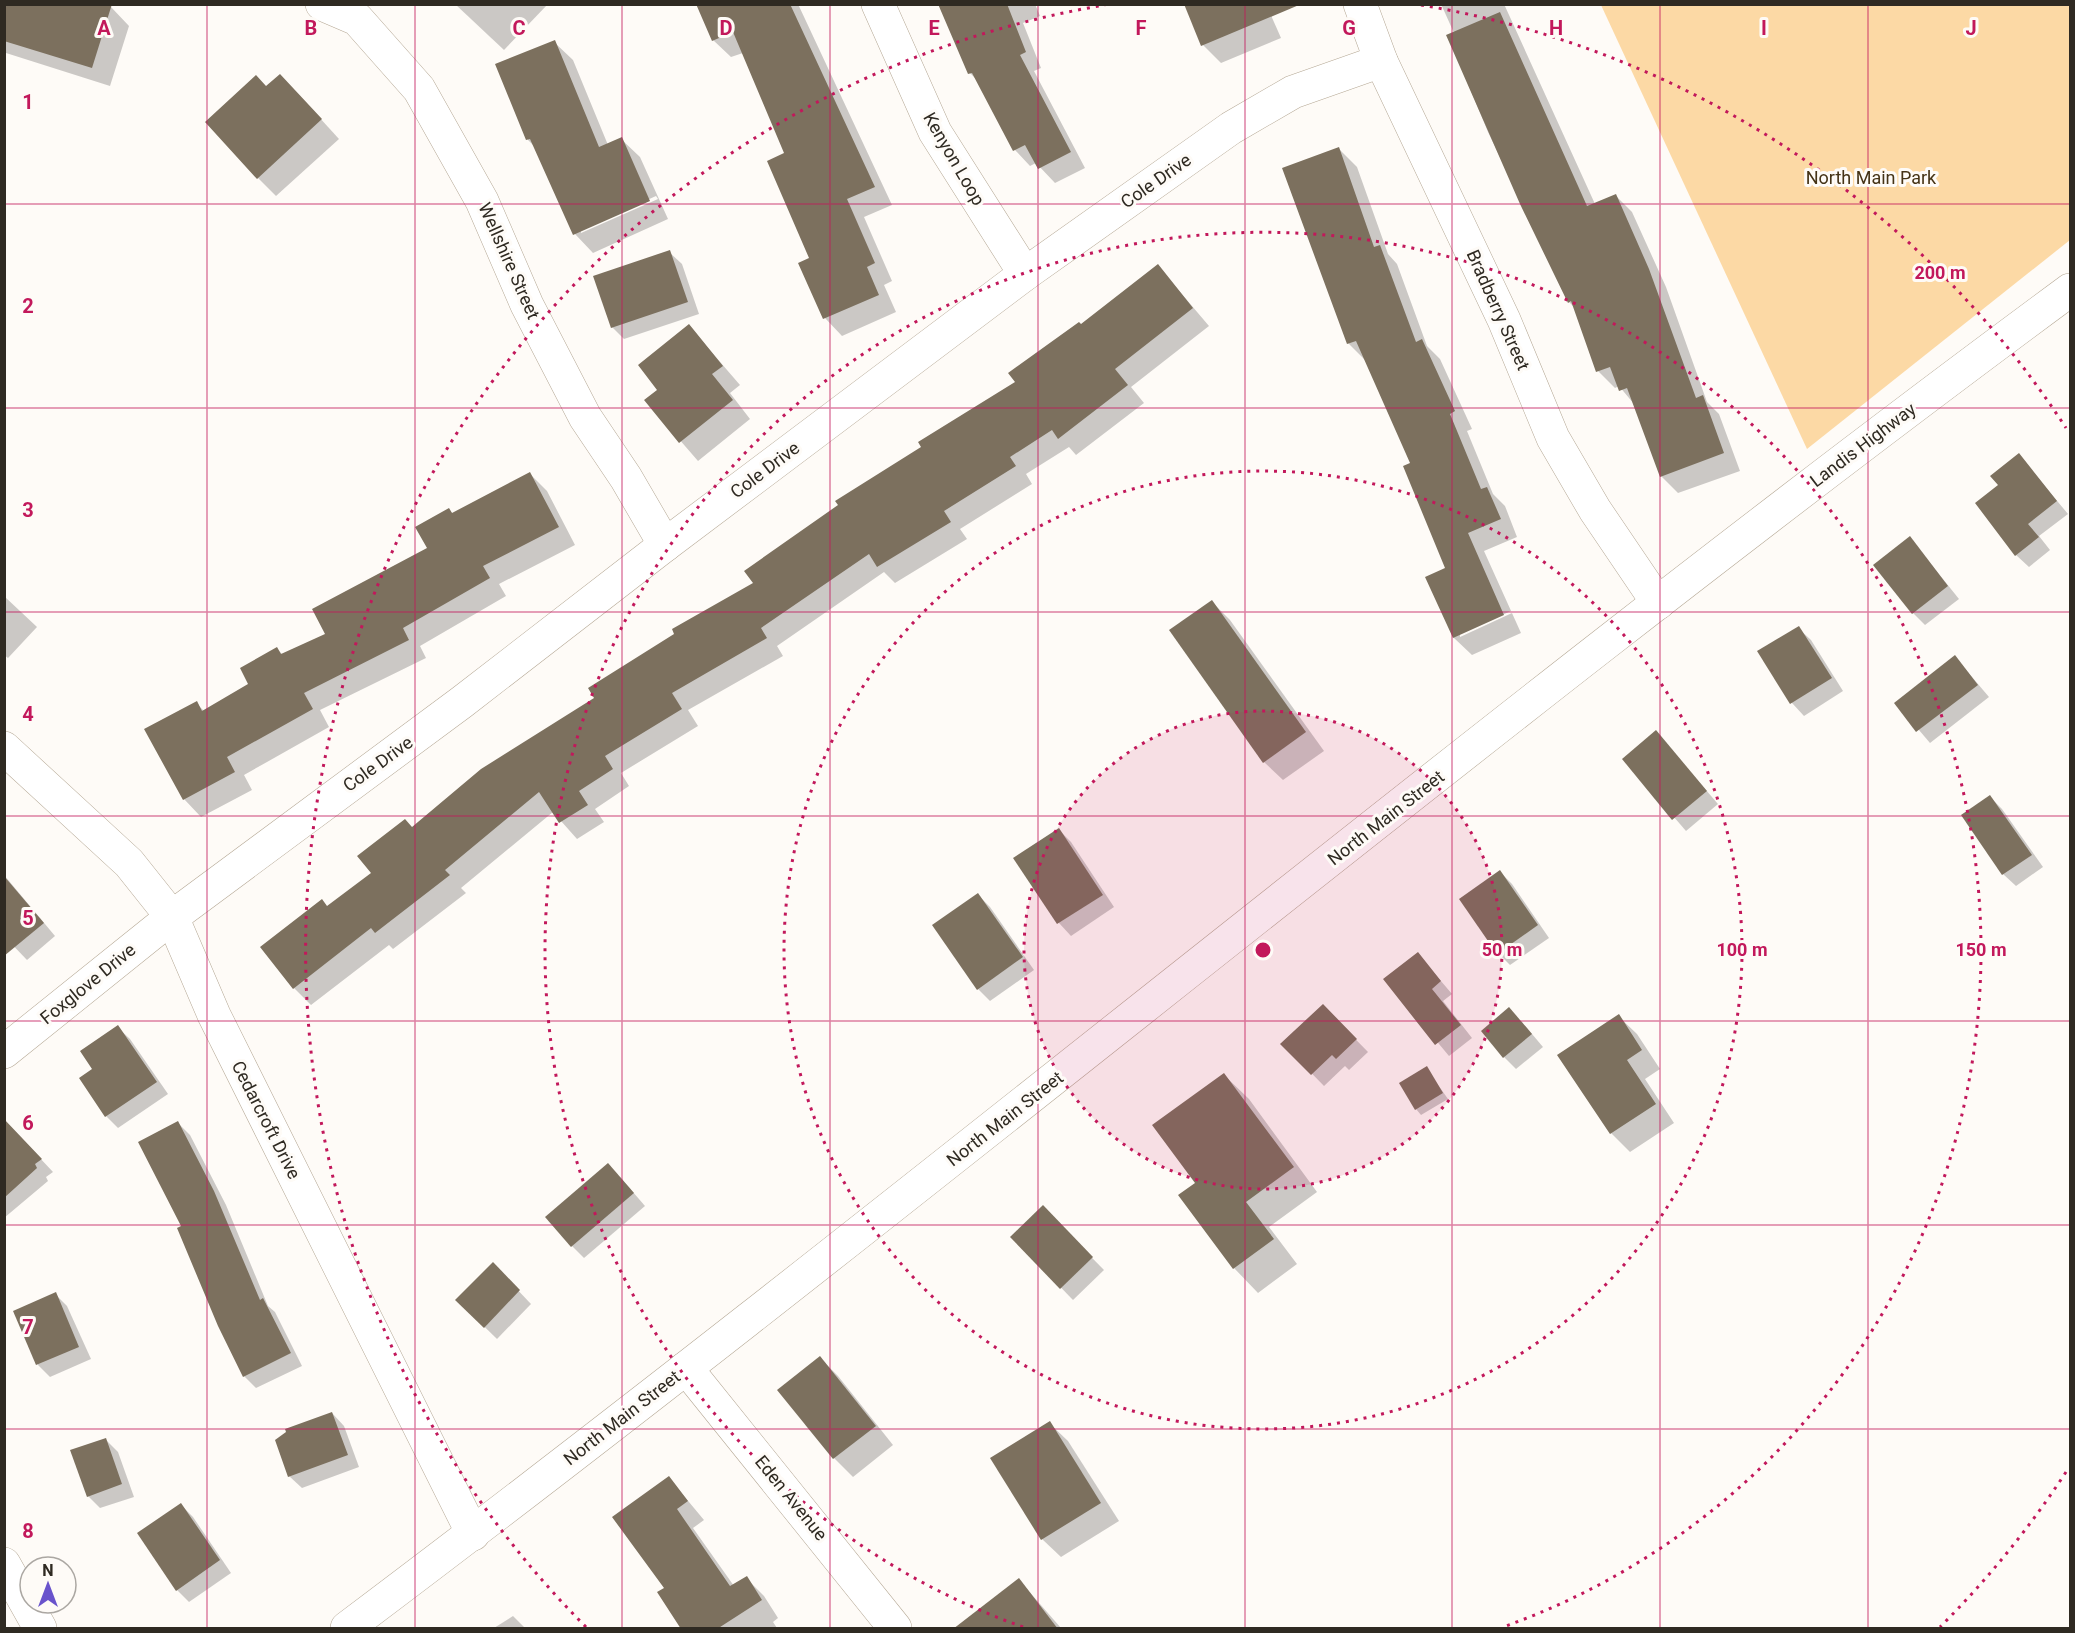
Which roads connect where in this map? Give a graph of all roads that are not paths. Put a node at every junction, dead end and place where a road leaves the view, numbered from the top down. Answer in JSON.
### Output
{"nodes":[{"id":1,"x":878,"y":4,"type":"edge"},
{"id":2,"x":1360,"y":4,"type":"edge"},
{"id":3,"x":331,"y":6,"type":"edge"},
{"id":4,"x":1381,"y":61,"type":"junction"},
{"id":5,"x":1025,"y":274,"type":"junction"},
{"id":6,"x":2070,"y":290,"type":"edge"},
{"id":7,"x":664,"y":545,"type":"junction"},
{"id":8,"x":1658,"y":603,"type":"junction"},
{"id":9,"x":4,"y":748,"type":"edge"},
{"id":10,"x":172,"y":917,"type":"junction"},
{"id":11,"x":4,"y":1052,"type":"edge"},
{"id":12,"x":686,"y":1368,"type":"junction"},
{"id":13,"x":473,"y":1534,"type":"junction"},
{"id":14,"x":4,"y":1564,"type":"edge"},
{"id":15,"x":40,"y":1629,"type":"edge"},
{"id":16,"x":347,"y":1629,"type":"edge"},
{"id":17,"x":895,"y":1629,"type":"edge"}],
"edges":[{"from":1,"to":5,"type":"street","name":"Kenyon Loop"},
{"from":2,"to":4,"type":"street","name":"Bradberry Street"},
{"from":3,"to":7,"type":"street","name":"Wellshire Street"},
{"from":4,"to":5,"type":"street","name":"Cole Drive"},
{"from":4,"to":8,"type":"street","name":"Bradberry Street"},
{"from":5,"to":7,"type":"street","name":"Cole Drive"},
{"from":6,"to":8,"type":"street","name":"Landis Highway"},
{"from":7,"to":10,"type":"street","name":"Cole Drive"},
{"from":8,"to":12,"type":"street","name":"North Main Street"},
{"from":9,"to":10,"type":"street","name":"Cedarcroft Drive"},
{"from":10,"to":11,"type":"street","name":"Foxglove Drive"},
{"from":10,"to":13,"type":"street","name":"Cedarcroft Drive"},
{"from":12,"to":13,"type":"street","name":"North Main Street"},
{"from":12,"to":17,"type":"street","name":"Eden Avenue"},
{"from":13,"to":16,"type":"street","name":"North Main Street"},
{"from":14,"to":15,"type":"street"}]}
